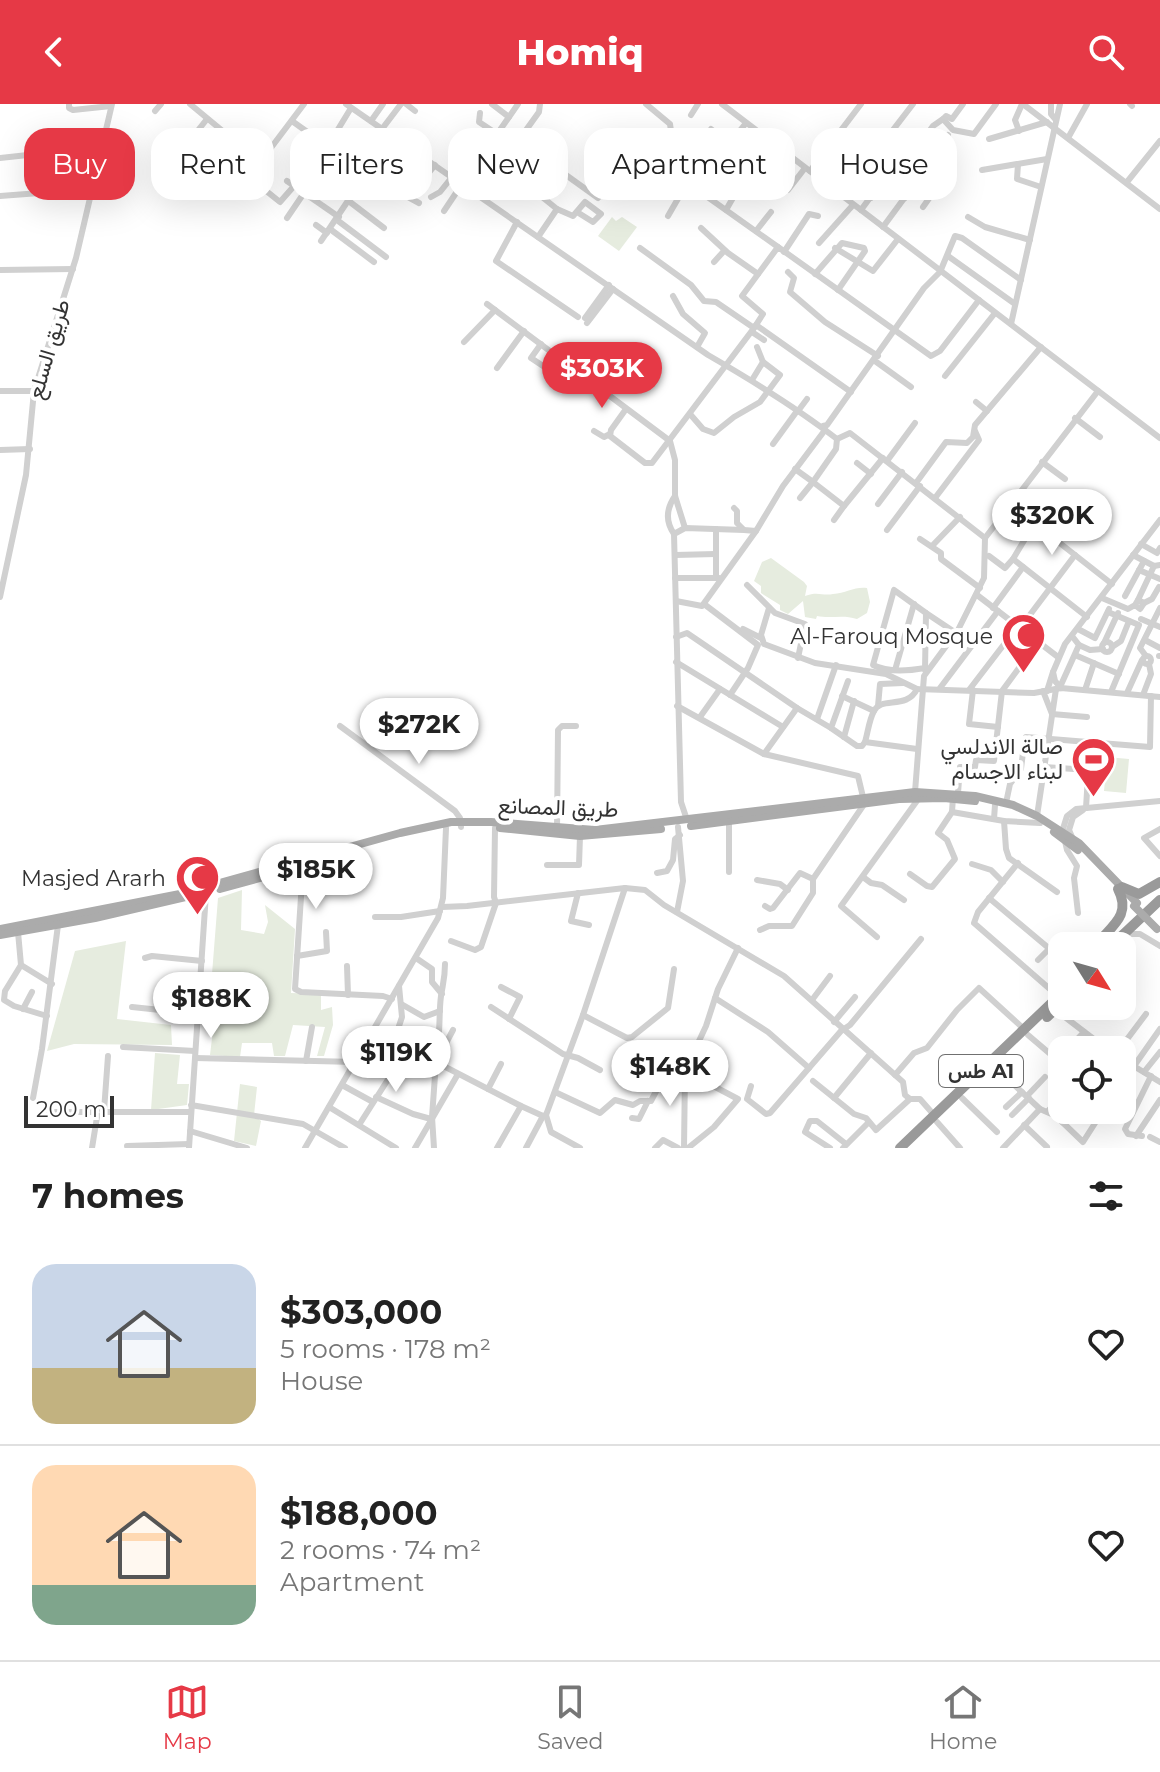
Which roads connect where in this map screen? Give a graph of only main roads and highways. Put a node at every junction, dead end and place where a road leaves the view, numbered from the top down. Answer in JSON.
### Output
{"nodes":[{"id":1,"x":955,"y":795,"type":"junction"},
{"id":2,"x":864,"y":800,"type":"junction"},
{"id":3,"x":1038,"y":819,"type":"junction"},
{"id":4,"x":462,"y":825,"type":"junction"},
{"id":5,"x":557,"y":832,"type":"junction"},
{"id":6,"x":324,"y":857,"type":"junction"},
{"id":7,"x":1160,"y":882,"type":"edge"},
{"id":8,"x":1120,"y":888,"type":"junction"},
{"id":9,"x":1160,"y":900,"type":"edge"},
{"id":10,"x":154,"y":902,"type":"junction"},
{"id":11,"x":1160,"y":906,"type":"edge"},
{"id":12,"x":1159,"y":929,"type":"edge"},
{"id":13,"x":0,"y":932,"type":"edge"},
{"id":14,"x":1107,"y":932,"type":"edge"},
{"id":15,"x":1126,"y":932,"type":"edge"},
{"id":16,"x":1133,"y":932,"type":"edge"},
{"id":17,"x":1048,"y":1012,"type":"edge"},
{"id":18,"x":1048,"y":1016,"type":"edge"},
{"id":19,"x":1026,"y":1032,"type":"junction"},
{"id":20,"x":936,"y":1118,"type":"junction"},
{"id":21,"x":900,"y":1148,"type":"edge"},
{"id":22,"x":909,"y":1148,"type":"edge"}],
"edges":[{"from":1,"to":2,"type":"main road","name":"طريق المصانع"},
{"from":1,"to":3,"type":"main road","name":"طريق المصانع"},
{"from":1,"to":3,"type":"main road","name":"طريق المصانع"},
{"from":2,"to":5,"type":"main road","name":"طريق المصانع"},
{"from":2,"to":5,"type":"main road","name":"طريق المصانع"},
{"from":3,"to":8,"type":"main road","name":"طريق المصانع"},
{"from":4,"to":5,"type":"main road","name":"طريق المصانع"},
{"from":4,"to":5,"type":"main road","name":"طريق المصانع"},
{"from":4,"to":6,"type":"main road","name":"طريق المصانع"},
{"from":4,"to":6,"type":"main road","name":"طريق المصانع"},
{"from":6,"to":10,"type":"main road","name":"طريق المصانع"},
{"from":6,"to":10,"type":"main road","name":"طريق المصانع"},
{"from":7,"to":8,"type":"highway"},
{"from":8,"to":12,"type":"main road","name":"طريق المصانع","bridge":true},
{"from":8,"to":14,"type":"highway"},
{"from":9,"to":15,"type":"highway"},
{"from":10,"to":13,"type":"main road","name":"طريق المصانع"},
{"from":10,"to":13,"type":"main road","name":"طريق المصانع"},
{"from":11,"to":16,"type":"highway"},
{"from":17,"to":19,"type":"highway","number":"طس A1"},
{"from":18,"to":19,"type":"highway","number":"طس A1"},
{"from":19,"to":20,"type":"highway","number":"طس A1"},
{"from":19,"to":20,"type":"highway","number":"طس A1"},
{"from":20,"to":21,"type":"highway","number":"طس A1"},
{"from":20,"to":22,"type":"highway","number":"طس A1"}]}
